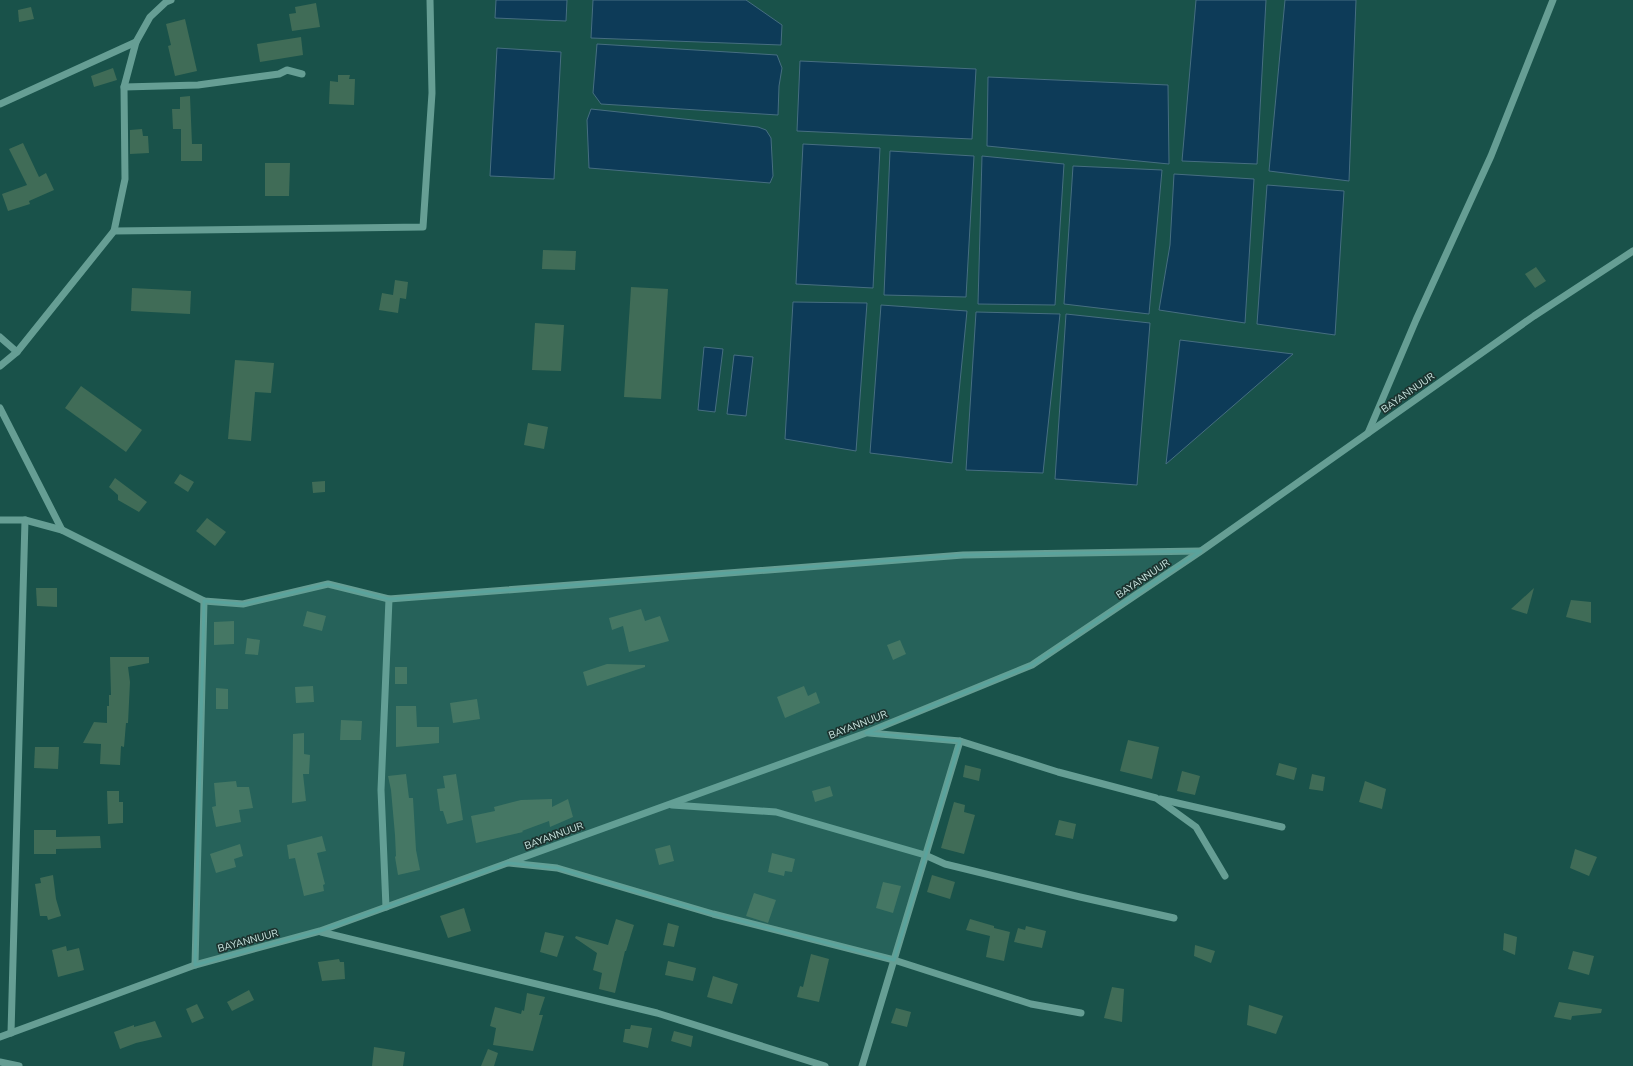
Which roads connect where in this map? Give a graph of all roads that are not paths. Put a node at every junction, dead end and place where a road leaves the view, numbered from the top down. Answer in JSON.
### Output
{"nodes":[{"id":1,"x":171,"y":0,"type":"edge"},
{"id":2,"x":430,"y":0,"type":"edge"},
{"id":3,"x":1553,"y":0,"type":"edge"},
{"id":4,"x":136,"y":42,"type":"junction"},
{"id":5,"x":302,"y":74,"type":"dead end"},
{"id":6,"x":124,"y":87,"type":"junction"},
{"id":7,"x":0,"y":104,"type":"edge"},
{"id":8,"x":114,"y":231,"type":"junction"},
{"id":9,"x":1633,"y":251,"type":"edge"},
{"id":10,"x":0,"y":337,"type":"edge"},
{"id":11,"x":16,"y":352,"type":"junction"},
{"id":12,"x":0,"y":366,"type":"edge"},
{"id":13,"x":0,"y":408,"type":"edge"},
{"id":14,"x":1368,"y":433,"type":"junction"},
{"id":15,"x":0,"y":520,"type":"edge"},
{"id":16,"x":25,"y":520,"type":"junction"},
{"id":17,"x":62,"y":530,"type":"junction"},
{"id":18,"x":1201,"y":551,"type":"junction"},
{"id":19,"x":389,"y":599,"type":"junction"},
{"id":20,"x":204,"y":601,"type":"junction"},
{"id":21,"x":866,"y":733,"type":"junction"},
{"id":22,"x":960,"y":741,"type":"junction"},
{"id":23,"x":1156,"y":798,"type":"junction"},
{"id":24,"x":667,"y":805,"type":"junction"},
{"id":25,"x":1282,"y":827,"type":"dead end"},
{"id":26,"x":925,"y":855,"type":"junction"},
{"id":27,"x":508,"y":863,"type":"junction"},
{"id":28,"x":1225,"y":876,"type":"dead end"},
{"id":29,"x":386,"y":907,"type":"junction"},
{"id":30,"x":1174,"y":918,"type":"dead end"},
{"id":31,"x":320,"y":931,"type":"junction"},
{"id":32,"x":894,"y":960,"type":"junction"},
{"id":33,"x":195,"y":965,"type":"junction"},
{"id":34,"x":1081,"y":1013,"type":"dead end"},
{"id":35,"x":11,"y":1033,"type":"junction"},
{"id":36,"x":0,"y":1037,"type":"edge"},
{"id":37,"x":0,"y":1062,"type":"edge"},
{"id":38,"x":19,"y":1066,"type":"edge"},
{"id":39,"x":825,"y":1066,"type":"edge"},
{"id":40,"x":862,"y":1066,"type":"edge"}],
"edges":[{"from":1,"to":4,"type":"street"},
{"from":2,"to":8,"type":"street"},
{"from":3,"to":14,"type":"street"},
{"from":4,"to":6,"type":"street"},
{"from":4,"to":7,"type":"street"},
{"from":5,"to":6,"type":"street"},
{"from":6,"to":8,"type":"street"},
{"from":8,"to":11,"type":"street"},
{"from":9,"to":14,"type":"street","name":"BAYANNUUR"},
{"from":10,"to":11,"type":"street"},
{"from":11,"to":12,"type":"street"},
{"from":13,"to":17,"type":"street"},
{"from":14,"to":18,"type":"street","name":"BAYANNUUR"},
{"from":15,"to":16,"type":"street"},
{"from":16,"to":17,"type":"street"},
{"from":16,"to":35,"type":"street"},
{"from":17,"to":20,"type":"street"},
{"from":18,"to":19,"type":"street"},
{"from":18,"to":21,"type":"street","name":"BAYANNUUR"},
{"from":19,"to":20,"type":"street"},
{"from":19,"to":29,"type":"street"},
{"from":20,"to":33,"type":"street"},
{"from":21,"to":22,"type":"street"},
{"from":21,"to":24,"type":"street","name":"BAYANNUUR"},
{"from":22,"to":23,"type":"street"},
{"from":22,"to":26,"type":"street"},
{"from":23,"to":25,"type":"street"},
{"from":23,"to":28,"type":"street"},
{"from":24,"to":26,"type":"street"},
{"from":24,"to":27,"type":"street","name":"BAYANNUUR"},
{"from":26,"to":30,"type":"street"},
{"from":26,"to":32,"type":"street"},
{"from":27,"to":29,"type":"street","name":"BAYANNUUR"},
{"from":27,"to":32,"type":"street"},
{"from":29,"to":31,"type":"street","name":"BAYANNUUR"},
{"from":31,"to":33,"type":"street","name":"BAYANNUUR"},
{"from":31,"to":39,"type":"street"},
{"from":32,"to":34,"type":"street"},
{"from":32,"to":40,"type":"street"},
{"from":33,"to":35,"type":"street","name":"BAYANNUUR"},
{"from":35,"to":36,"type":"street","name":"BAYANNUUR"},
{"from":37,"to":38,"type":"street"}]}
